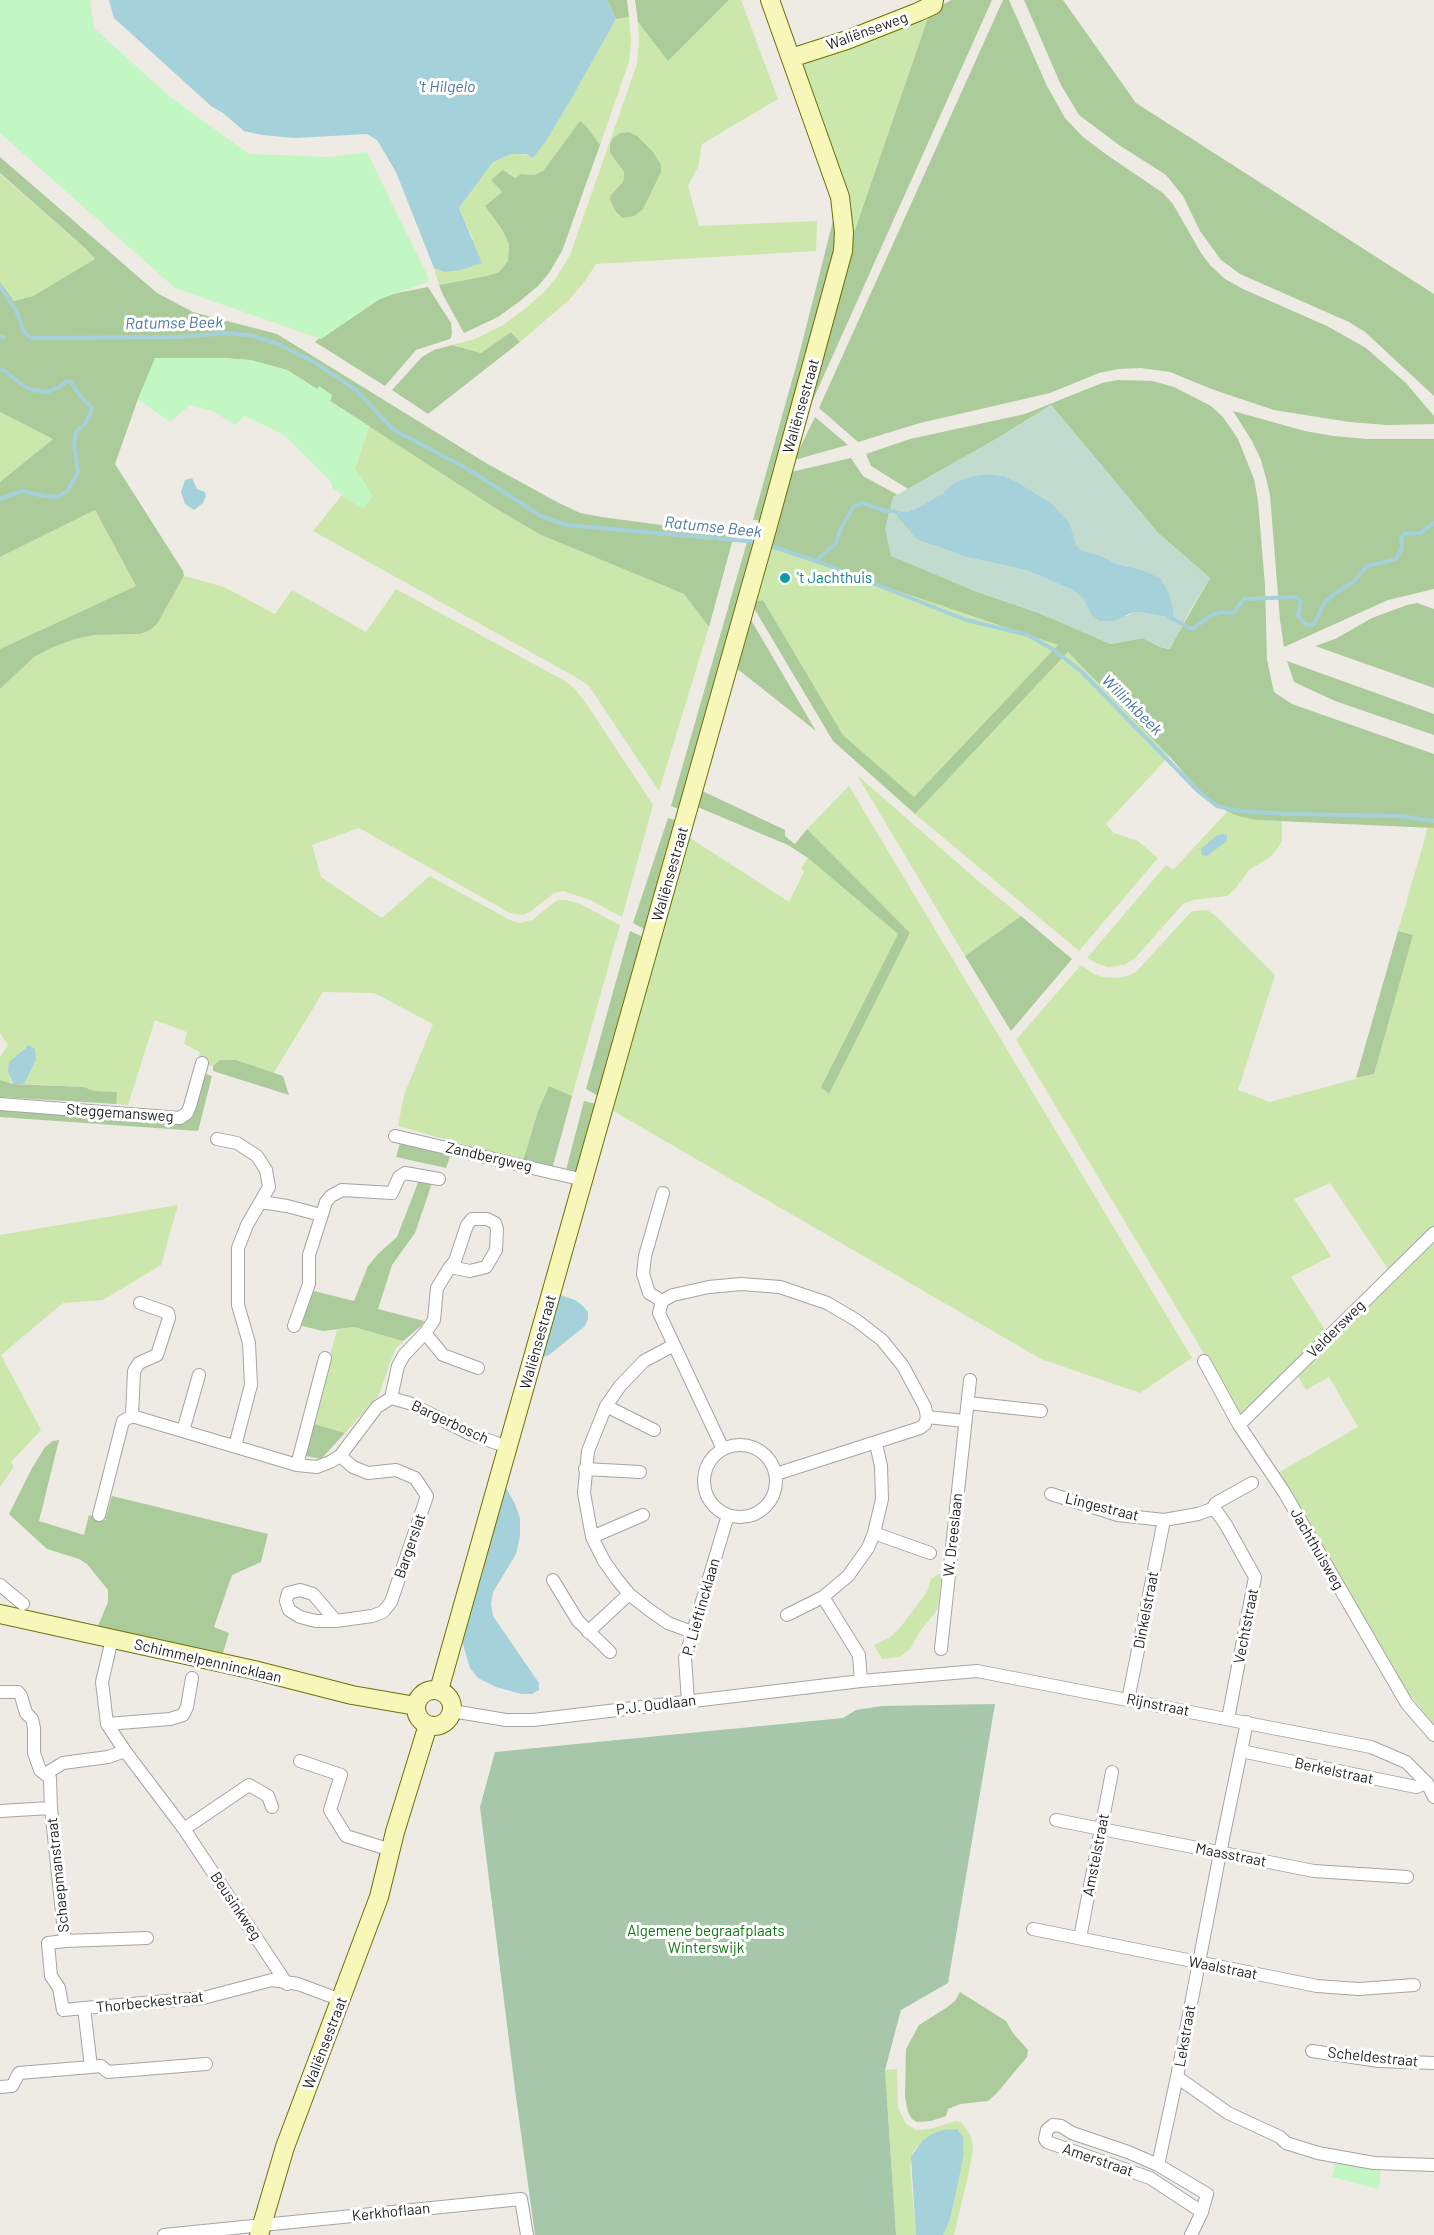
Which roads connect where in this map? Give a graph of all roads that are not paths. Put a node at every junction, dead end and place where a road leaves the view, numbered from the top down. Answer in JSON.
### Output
{"nodes":[{"id":1,"x":770,"y":0,"type":"edge"},
{"id":2,"x":936,"y":2,"type":"edge"},
{"id":3,"x":791,"y":58,"type":"junction"},
{"id":4,"x":202,"y":1063,"type":"dead end"},
{"id":5,"x":0,"y":1104,"type":"edge"},
{"id":6,"x":395,"y":1136,"type":"dead end"},
{"id":7,"x":217,"y":1139,"type":"dead end"},
{"id":8,"x":439,"y":1179,"type":"dead end"},
{"id":9,"x":584,"y":1180,"type":"junction"},
{"id":10,"x":663,"y":1193,"type":"dead end"},
{"id":11,"x":261,"y":1202,"type":"junction"},
{"id":12,"x":321,"y":1215,"type":"junction"},
{"id":13,"x":1434,"y":1233,"type":"edge"},
{"id":14,"x":450,"y":1267,"type":"junction"},
{"id":15,"x":662,"y":1301,"type":"junction"},
{"id":16,"x":140,"y":1303,"type":"dead end"},
{"id":17,"x":294,"y":1326,"type":"dead end"},
{"id":18,"x":425,"y":1333,"type":"junction"},
{"id":19,"x":674,"y":1345,"type":"junction"},
{"id":20,"x":325,"y":1358,"type":"dead end"},
{"id":21,"x":1204,"y":1361,"type":"dead end"},
{"id":22,"x":478,"y":1368,"type":"dead end"},
{"id":23,"x":200,"y":1375,"type":"dead end"},
{"id":24,"x":970,"y":1380,"type":"dead end"},
{"id":25,"x":391,"y":1398,"type":"junction"},
{"id":26,"x":968,"y":1403,"type":"junction"},
{"id":27,"x":606,"y":1406,"type":"junction"},
{"id":28,"x":1041,"y":1411,"type":"dead end"},
{"id":29,"x":132,"y":1416,"type":"junction"},
{"id":30,"x":927,"y":1417,"type":"junction"},
{"id":31,"x":966,"y":1421,"type":"junction"},
{"id":32,"x":1239,"y":1425,"type":"junction"},
{"id":33,"x":654,"y":1430,"type":"dead end"},
{"id":34,"x":183,"y":1431,"type":"junction"},
{"id":35,"x":876,"y":1444,"type":"junction"},
{"id":36,"x":234,"y":1446,"type":"junction"},
{"id":37,"x":508,"y":1447,"type":"junction"},
{"id":38,"x":723,"y":1449,"type":"junction"},
{"id":39,"x":340,"y":1456,"type":"junction"},
{"id":40,"x":297,"y":1465,"type":"junction"},
{"id":41,"x":585,"y":1469,"type":"junction"},
{"id":42,"x":640,"y":1472,"type":"dead end"},
{"id":43,"x":776,"y":1474,"type":"junction"},
{"id":44,"x":1252,"y":1483,"type":"dead end"},
{"id":45,"x":1051,"y":1494,"type":"dead end"},
{"id":46,"x":1212,"y":1509,"type":"junction"},
{"id":47,"x":99,"y":1515,"type":"dead end"},
{"id":48,"x":643,"y":1515,"type":"dead end"},
{"id":49,"x":728,"y":1515,"type":"junction"},
{"id":50,"x":1164,"y":1520,"type":"junction"},
{"id":51,"x":874,"y":1533,"type":"junction"},
{"id":52,"x":592,"y":1537,"type":"junction"},
{"id":53,"x":930,"y":1553,"type":"dead end"},
{"id":54,"x":553,"y":1580,"type":"dead end"},
{"id":55,"x":0,"y":1585,"type":"edge"},
{"id":56,"x":629,"y":1594,"type":"junction"},
{"id":57,"x":823,"y":1598,"type":"junction"},
{"id":58,"x":22,"y":1604,"type":"dead end"},
{"id":59,"x":0,"y":1614,"type":"edge"},
{"id":60,"x":787,"y":1615,"type":"dead end"},
{"id":61,"x":336,"y":1622,"type":"dead end"},
{"id":62,"x":588,"y":1632,"type":"junction"},
{"id":63,"x":692,"y":1632,"type":"junction"},
{"id":64,"x":112,"y":1639,"type":"junction"},
{"id":65,"x":941,"y":1649,"type":"dead end"},
{"id":66,"x":610,"y":1652,"type":"dead end"},
{"id":67,"x":192,"y":1678,"type":"dead end"},
{"id":68,"x":861,"y":1681,"type":"junction"},
{"id":69,"x":439,"y":1690,"type":"junction"},
{"id":70,"x":7,"y":1692,"type":"edge"},
{"id":71,"x":1128,"y":1700,"type":"junction"},
{"id":72,"x":688,"y":1701,"type":"junction"},
{"id":73,"x":416,"y":1706,"type":"junction"},
{"id":74,"x":452,"y":1711,"type":"junction"},
{"id":75,"x":1228,"y":1719,"type":"junction"},
{"id":76,"x":1247,"y":1722,"type":"junction"},
{"id":77,"x":107,"y":1724,"type":"junction"},
{"id":78,"x":428,"y":1725,"type":"junction"},
{"id":79,"x":1434,"y":1734,"type":"edge"},
{"id":80,"x":125,"y":1751,"type":"junction"},
{"id":81,"x":1241,"y":1751,"type":"junction"},
{"id":82,"x":300,"y":1761,"type":"dead end"},
{"id":83,"x":1112,"y":1772,"type":"dead end"},
{"id":84,"x":45,"y":1774,"type":"junction"},
{"id":85,"x":1426,"y":1783,"type":"junction"},
{"id":86,"x":1434,"y":1797,"type":"edge"},
{"id":87,"x":272,"y":1807,"type":"dead end"},
{"id":88,"x":51,"y":1808,"type":"junction"},
{"id":89,"x":0,"y":1811,"type":"edge"},
{"id":90,"x":1056,"y":1820,"type":"dead end"},
{"id":91,"x":184,"y":1828,"type":"junction"},
{"id":92,"x":1101,"y":1829,"type":"junction"},
{"id":93,"x":391,"y":1850,"type":"junction"},
{"id":94,"x":1220,"y":1852,"type":"junction"},
{"id":95,"x":1407,"y":1876,"type":"dead end"},
{"id":96,"x":1033,"y":1929,"type":"dead end"},
{"id":97,"x":147,"y":1938,"type":"dead end"},
{"id":98,"x":1080,"y":1938,"type":"junction"},
{"id":99,"x":65,"y":1941,"type":"junction"},
{"id":100,"x":1198,"y":1963,"type":"junction"},
{"id":101,"x":287,"y":1984,"type":"junction"},
{"id":102,"x":1414,"y":1985,"type":"dead end"},
{"id":103,"x":341,"y":2000,"type":"junction"},
{"id":104,"x":84,"y":2008,"type":"junction"},
{"id":105,"x":1312,"y":2051,"type":"dead end"},
{"id":106,"x":1434,"y":2063,"type":"edge"},
{"id":107,"x":206,"y":2064,"type":"dead end"},
{"id":108,"x":91,"y":2067,"type":"junction"},
{"id":109,"x":1178,"y":2077,"type":"junction"},
{"id":110,"x":0,"y":2087,"type":"edge"},
{"id":111,"x":1158,"y":2165,"type":"junction"},
{"id":112,"x":1434,"y":2165,"type":"edge"},
{"id":113,"x":1202,"y":2211,"type":"junction"},
{"id":114,"x":260,"y":2230,"type":"edge"},
{"id":115,"x":164,"y":2235,"type":"edge"},
{"id":116,"x":527,"y":2235,"type":"edge"},
{"id":117,"x":1191,"y":2235,"type":"edge"}],
"edges":[{"from":1,"to":3,"type":"street","name":"Waliënsestraat"},
{"from":2,"to":3,"type":"street","name":"Waliënseweg"},
{"from":3,"to":9,"type":"street","name":"Waliënsestraat"},
{"from":4,"to":5,"type":"street","name":"Steggemansweg"},
{"from":6,"to":9,"type":"street","name":"Zandbergweg"},
{"from":7,"to":11,"type":"street"},
{"from":8,"to":12,"type":"street"},
{"from":9,"to":37,"type":"street","name":"Waliënsestraat"},
{"from":10,"to":15,"type":"street"},
{"from":11,"to":12,"type":"street"},
{"from":11,"to":36,"type":"street"},
{"from":12,"to":17,"type":"street"},
{"from":13,"to":32,"type":"street","name":"Veldersweg"},
{"from":14,"to":14,"type":"street"},
{"from":14,"to":18,"type":"street"},
{"from":15,"to":19,"type":"street"},
{"from":15,"to":30,"type":"street"},
{"from":16,"to":29,"type":"street"},
{"from":18,"to":22,"type":"street"},
{"from":18,"to":25,"type":"street","name":"Bargerbosch"},
{"from":19,"to":27,"type":"street"},
{"from":19,"to":38,"type":"street"},
{"from":20,"to":40,"type":"street"},
{"from":21,"to":32,"type":"street","name":"Jachthuisweg"},
{"from":23,"to":34,"type":"street"},
{"from":24,"to":26,"type":"street","name":"W. Dreeslaan"},
{"from":25,"to":37,"type":"street","name":"Bargerbosch"},
{"from":25,"to":39,"type":"street","name":"Bargerbosch"},
{"from":26,"to":28,"type":"street"},
{"from":26,"to":31,"type":"street","name":"W. Dreeslaan"},
{"from":27,"to":33,"type":"street"},
{"from":27,"to":41,"type":"street"},
{"from":29,"to":34,"type":"street"},
{"from":29,"to":47,"type":"street"},
{"from":30,"to":31,"type":"street"},
{"from":30,"to":35,"type":"street"},
{"from":31,"to":65,"type":"street","name":"W. Dreeslaan"},
{"from":32,"to":79,"type":"street","name":"Jachthuisweg"},
{"from":34,"to":36,"type":"street"},
{"from":35,"to":43,"type":"street"},
{"from":35,"to":51,"type":"street"},
{"from":36,"to":40,"type":"street"},
{"from":37,"to":69,"type":"street","name":"Waliënsestraat"},
{"from":38,"to":43,"type":"street"},
{"from":38,"to":49,"type":"street"},
{"from":39,"to":40,"type":"street"},
{"from":39,"to":61,"type":"street","name":"Bargerslat"},
{"from":41,"to":42,"type":"street"},
{"from":41,"to":52,"type":"street"},
{"from":43,"to":49,"type":"street"},
{"from":44,"to":46,"type":"street","name":"Lingestraat"},
{"from":45,"to":50,"type":"street","name":"Lingestraat"},
{"from":46,"to":50,"type":"street","name":"Lingestraat"},
{"from":46,"to":75,"type":"street","name":"Vechtstraat"},
{"from":48,"to":52,"type":"street"},
{"from":49,"to":63,"type":"street","name":"P. Lieftincklaan"},
{"from":50,"to":71,"type":"street","name":"Dinkelstraat"},
{"from":51,"to":53,"type":"street"},
{"from":51,"to":57,"type":"street"},
{"from":52,"to":56,"type":"street"},
{"from":54,"to":62,"type":"street"},
{"from":55,"to":58,"type":"street"},
{"from":56,"to":62,"type":"street"},
{"from":56,"to":63,"type":"street"},
{"from":57,"to":60,"type":"street"},
{"from":57,"to":68,"type":"street"},
{"from":59,"to":64,"type":"street","name":"Schimmelpennincklaan"},
{"from":62,"to":66,"type":"street"},
{"from":63,"to":72,"type":"street","name":"P. Lieftincklaan"},
{"from":64,"to":73,"type":"street","name":"Schimmelpennincklaan"},
{"from":64,"to":77,"type":"street"},
{"from":67,"to":77,"type":"street"},
{"from":68,"to":71,"type":"street","name":"Rijnstraat"},
{"from":68,"to":72,"type":"street","name":"P.J. Oudlaan"},
{"from":69,"to":73,"type":"street"},
{"from":69,"to":74,"type":"street"},
{"from":70,"to":84,"type":"street","name":"Schaepmanstraat"},
{"from":71,"to":75,"type":"street","name":"Rijnstraat"},
{"from":72,"to":74,"type":"street","name":"P.J. Oudlaan"},
{"from":73,"to":78,"type":"street"},
{"from":74,"to":78,"type":"street"},
{"from":75,"to":76,"type":"street","name":"Rijnstraat"},
{"from":76,"to":81,"type":"street","name":"Lekstraat"},
{"from":76,"to":85,"type":"street","name":"Rijnstraat"},
{"from":77,"to":80,"type":"street"},
{"from":78,"to":93,"type":"street","name":"Waliënsestraat"},
{"from":80,"to":84,"type":"street"},
{"from":80,"to":91,"type":"street","name":"Beusinkweg"},
{"from":81,"to":85,"type":"street","name":"Berkelstraat"},
{"from":81,"to":94,"type":"street","name":"Lekstraat"},
{"from":82,"to":93,"type":"street"},
{"from":83,"to":92,"type":"street","name":"Amstelstraat"},
{"from":84,"to":88,"type":"street","name":"Schaepmanstraat"},
{"from":85,"to":86,"type":"street","name":"Rijnstraat"},
{"from":87,"to":91,"type":"street"},
{"from":88,"to":89,"type":"street","name":"Schaepmanstraat"},
{"from":88,"to":99,"type":"street","name":"Schaepmanstraat"},
{"from":90,"to":92,"type":"street","name":"Maasstraat"},
{"from":91,"to":101,"type":"street","name":"Beusinkweg"},
{"from":92,"to":94,"type":"street","name":"Maasstraat"},
{"from":92,"to":98,"type":"street","name":"Amstelstraat"},
{"from":93,"to":103,"type":"street","name":"Waliënsestraat"},
{"from":94,"to":95,"type":"street","name":"Maasstraat"},
{"from":94,"to":100,"type":"street","name":"Lekstraat"},
{"from":96,"to":98,"type":"street","name":"Waalstraat"},
{"from":97,"to":99,"type":"street","name":"Schaepmanstraat"},
{"from":98,"to":100,"type":"street","name":"Waalstraat"},
{"from":99,"to":104,"type":"street","name":"Schaepmanstraat"},
{"from":100,"to":102,"type":"street","name":"Waalstraat"},
{"from":100,"to":109,"type":"street","name":"Lekstraat"},
{"from":101,"to":103,"type":"street","name":"Thorbeckestraat"},
{"from":101,"to":104,"type":"street","name":"Thorbeckestraat"},
{"from":103,"to":114,"type":"street","name":"Waliënsestraat"},
{"from":104,"to":108,"type":"street","name":"Thorbeckestraat"},
{"from":105,"to":106,"type":"street","name":"Scheldestraat"},
{"from":107,"to":108,"type":"street"},
{"from":108,"to":110,"type":"street"},
{"from":109,"to":111,"type":"street","name":"Amerstraat"},
{"from":109,"to":112,"type":"street","name":"Lekstraat"},
{"from":111,"to":113,"type":"street","name":"Amerstraat"},
{"from":111,"to":113,"type":"street","name":"Amerstraat"},
{"from":113,"to":117,"type":"street"},
{"from":114,"to":115,"type":"street","name":"Kerkhoflaan"},
{"from":114,"to":116,"type":"street","name":"Kerkhoflaan"}]}
